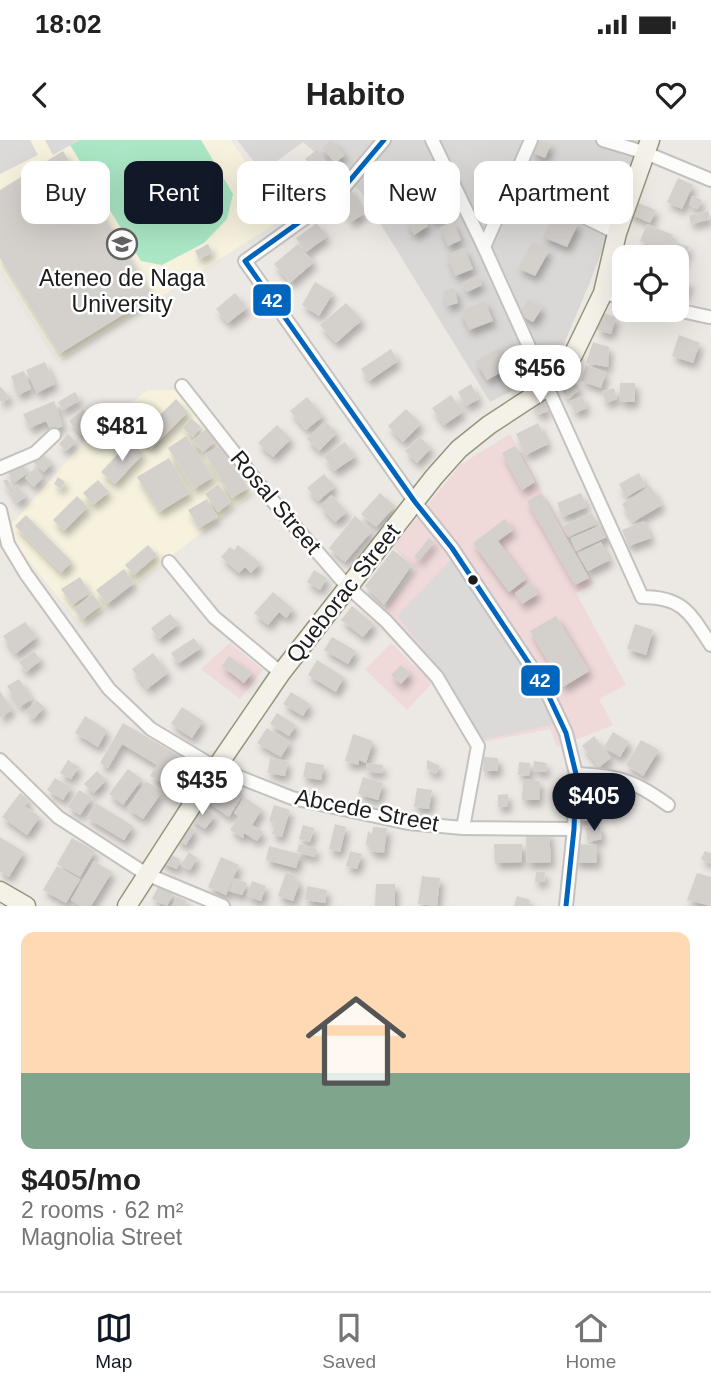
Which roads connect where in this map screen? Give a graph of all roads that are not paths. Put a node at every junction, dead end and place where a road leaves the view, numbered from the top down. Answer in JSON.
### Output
{"nodes":[{"id":1,"x":384,"y":140,"type":"edge"},
{"id":2,"x":432,"y":140,"type":"edge"},
{"id":3,"x":531,"y":140,"type":"edge"},
{"id":4,"x":603,"y":140,"type":"edge"},
{"id":5,"x":648,"y":146,"type":"edge"},
{"id":6,"x":711,"y":180,"type":"edge"},
{"id":7,"x":599,"y":224,"type":"edge"},
{"id":8,"x":617,"y":233,"type":"junction"},
{"id":9,"x":484,"y":247,"type":"junction"},
{"id":10,"x":603,"y":293,"type":"junction"},
{"id":11,"x":612,"y":295,"type":"edge"},
{"id":12,"x":689,"y":313,"type":"edge"},
{"id":13,"x":709,"y":317,"type":"dead end"},
{"id":14,"x":182,"y":386,"type":"dead end"},
{"id":15,"x":547,"y":387,"type":"junction"},
{"id":16,"x":54,"y":435,"type":"dead end"},
{"id":17,"x":0,"y":468,"type":"edge"},
{"id":18,"x":415,"y":502,"type":"junction"},
{"id":19,"x":0,"y":510,"type":"edge"},
{"id":20,"x":4,"y":546,"type":"edge"},
{"id":21,"x":169,"y":562,"type":"dead end"},
{"id":22,"x":347,"y":586,"type":"junction"},
{"id":23,"x":711,"y":645,"type":"edge"},
{"id":24,"x":281,"y":673,"type":"junction"},
{"id":25,"x":0,"y":760,"type":"edge"},
{"id":26,"x":216,"y":768,"type":"junction"},
{"id":27,"x":576,"y":774,"type":"junction"},
{"id":28,"x":668,"y":805,"type":"dead end"},
{"id":29,"x":463,"y":828,"type":"junction"},
{"id":30,"x":573,"y":829,"type":"junction"},
{"id":31,"x":146,"y":874,"type":"junction"},
{"id":32,"x":0,"y":891,"type":"edge"},
{"id":33,"x":26,"y":906,"type":"edge"},
{"id":34,"x":127,"y":906,"type":"edge"},
{"id":35,"x":223,"y":906,"type":"edge"},
{"id":36,"x":566,"y":906,"type":"edge"}],
"edges":[{"from":1,"to":18,"type":"street"},
{"from":2,"to":9,"type":"street"},
{"from":3,"to":9,"type":"street"},
{"from":4,"to":5,"type":"street"},
{"from":5,"to":6,"type":"street"},
{"from":5,"to":8,"type":"street","name":"Queborac Street"},
{"from":7,"to":8,"type":"street"},
{"from":8,"to":10,"type":"street","name":"Queborac Street"},
{"from":9,"to":15,"type":"street"},
{"from":10,"to":11,"type":"street"},
{"from":10,"to":15,"type":"street","name":"Queborac Street"},
{"from":12,"to":13,"type":"street"},
{"from":14,"to":22,"type":"street","name":"Rosal Street"},
{"from":15,"to":18,"type":"street","name":"Queborac Street"},
{"from":15,"to":23,"type":"street"},
{"from":16,"to":17,"type":"street"},
{"from":18,"to":22,"type":"street","name":"Queborac Street"},
{"from":18,"to":27,"type":"street"},
{"from":19,"to":20,"type":"street","name":"Abcede Street"},
{"from":20,"to":26,"type":"street","name":"Abcede Street"},
{"from":21,"to":24,"type":"street"},
{"from":22,"to":24,"type":"street","name":"Queborac Street"},
{"from":22,"to":29,"type":"street","name":"Rosal Street"},
{"from":24,"to":26,"type":"street","name":"Queborac Street"},
{"from":25,"to":31,"type":"street"},
{"from":26,"to":29,"type":"street","name":"Abcede Street"},
{"from":26,"to":31,"type":"street","name":"Queborac Street"},
{"from":27,"to":28,"type":"street"},
{"from":27,"to":30,"type":"street"},
{"from":29,"to":30,"type":"street","name":"Abcede Street"},
{"from":30,"to":36,"type":"street"},
{"from":31,"to":34,"type":"street","name":"Queborac Street"},
{"from":31,"to":35,"type":"street"},
{"from":32,"to":33,"type":"street"}]}
